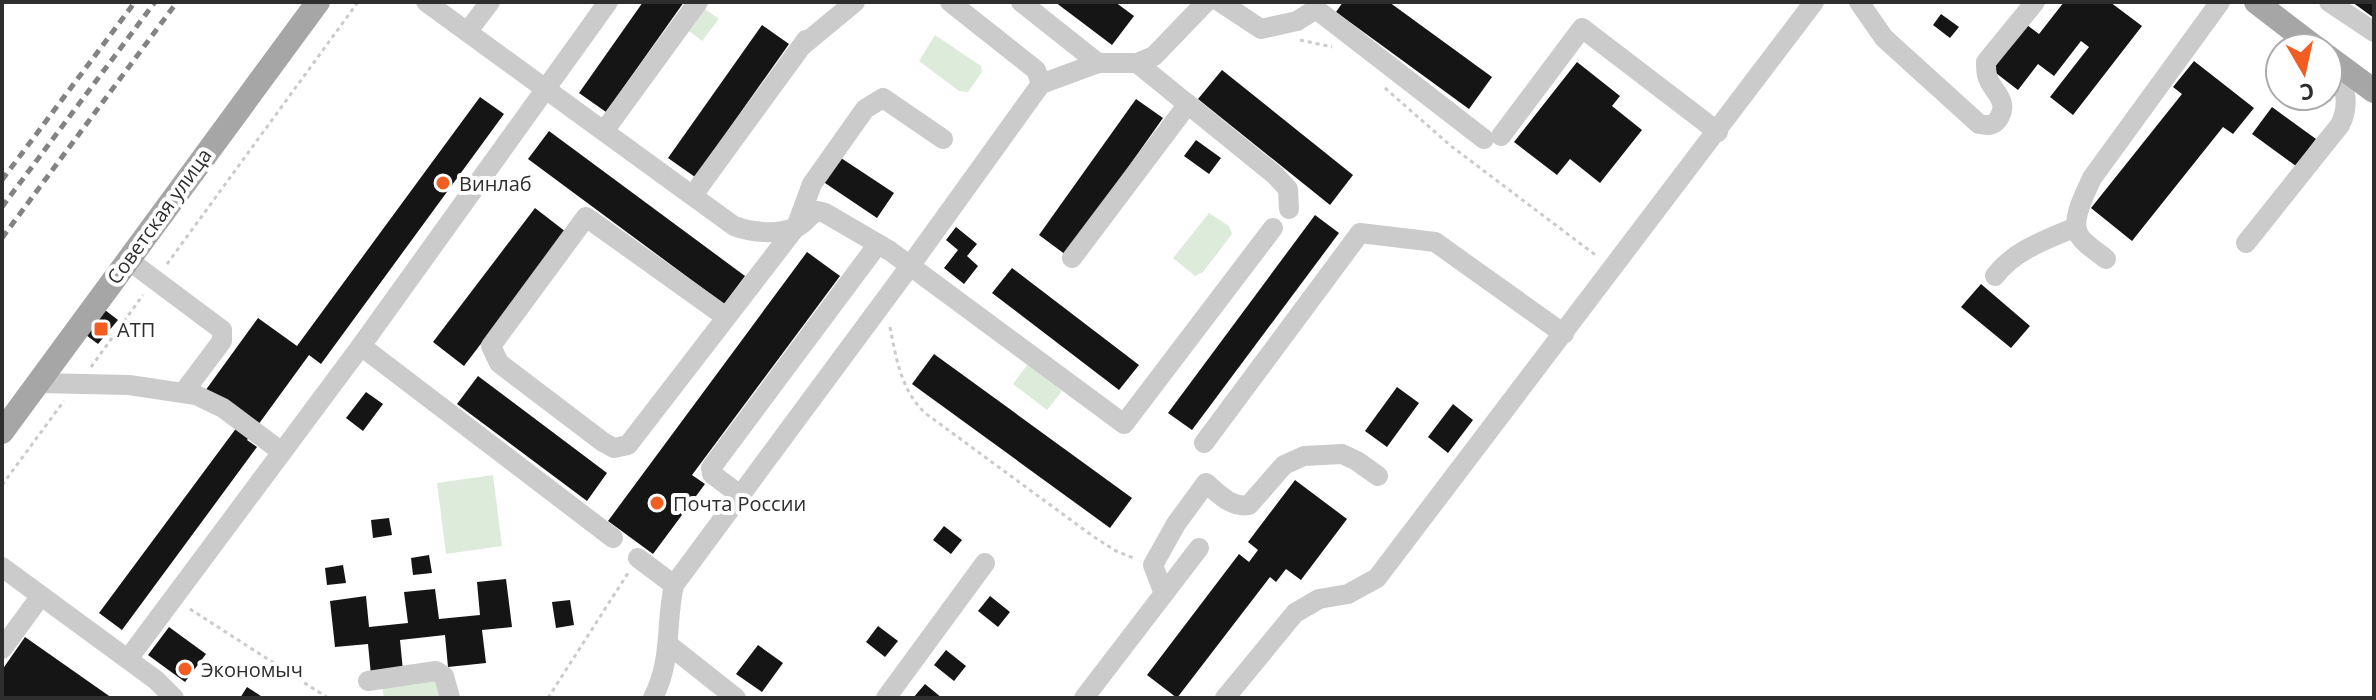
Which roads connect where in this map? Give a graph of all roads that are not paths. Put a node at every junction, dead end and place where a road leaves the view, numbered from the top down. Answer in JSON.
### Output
{"nodes":[{"id":1,"x":318,"y":2,"type":"edge"},
{"id":2,"x":426,"y":2,"type":"edge"},
{"id":3,"x":490,"y":2,"type":"edge"},
{"id":4,"x":608,"y":2,"type":"edge"},
{"id":5,"x":698,"y":2,"type":"edge"},
{"id":6,"x":855,"y":2,"type":"edge"},
{"id":7,"x":950,"y":2,"type":"edge"},
{"id":8,"x":1021,"y":2,"type":"edge"},
{"id":9,"x":1206,"y":2,"type":"edge"},
{"id":10,"x":1220,"y":2,"type":"edge"},
{"id":11,"x":1814,"y":2,"type":"edge"},
{"id":12,"x":1859,"y":2,"type":"edge"},
{"id":13,"x":2035,"y":2,"type":"edge"},
{"id":14,"x":2220,"y":2,"type":"edge"},
{"id":15,"x":2256,"y":2,"type":"edge"},
{"id":16,"x":2329,"y":2,"type":"edge"},
{"id":17,"x":1318,"y":6,"type":"edge"},
{"id":18,"x":468,"y":31,"type":"junction"},
{"id":19,"x":2296,"y":32,"type":"edge"},
{"id":20,"x":2374,"y":32,"type":"edge"},
{"id":21,"x":1098,"y":63,"type":"junction"},
{"id":22,"x":1137,"y":63,"type":"junction"},
{"id":23,"x":2344,"y":68,"type":"edge"},
{"id":24,"x":1041,"y":84,"type":"junction"},
{"id":25,"x":2344,"y":87,"type":"edge"},
{"id":26,"x":547,"y":89,"type":"junction"},
{"id":27,"x":2374,"y":91,"type":"edge"},
{"id":28,"x":1188,"y":104,"type":"junction"},
{"id":29,"x":604,"y":131,"type":"junction"},
{"id":30,"x":1718,"y":132,"type":"junction"},
{"id":31,"x":943,"y":139,"type":"dead end"},
{"id":32,"x":693,"y":195,"type":"junction"},
{"id":33,"x":1289,"y":209,"type":"dead end"},
{"id":34,"x":796,"y":227,"type":"junction"},
{"id":35,"x":2076,"y":227,"type":"junction"},
{"id":36,"x":1273,"y":228,"type":"dead end"},
{"id":37,"x":2246,"y":243,"type":"dead end"},
{"id":38,"x":878,"y":244,"type":"junction"},
{"id":39,"x":1072,"y":258,"type":"dead end"},
{"id":40,"x":127,"y":259,"type":"junction"},
{"id":41,"x":2106,"y":259,"type":"dead end"},
{"id":42,"x":910,"y":266,"type":"junction"},
{"id":43,"x":1995,"y":276,"type":"dead end"},
{"id":44,"x":726,"y":317,"type":"junction"},
{"id":45,"x":1564,"y":334,"type":"junction"},
{"id":46,"x":361,"y":346,"type":"junction"},
{"id":47,"x":38,"y":383,"type":"junction"},
{"id":48,"x":183,"y":393,"type":"junction"},
{"id":49,"x":2,"y":432,"type":"edge"},
{"id":50,"x":1204,"y":443,"type":"dead end"},
{"id":51,"x":282,"y":452,"type":"junction"},
{"id":52,"x":1378,"y":476,"type":"dead end"},
{"id":53,"x":740,"y":495,"type":"junction"},
{"id":54,"x":613,"y":538,"type":"dead end"},
{"id":55,"x":1199,"y":548,"type":"dead end"},
{"id":56,"x":638,"y":558,"type":"road end"},
{"id":57,"x":985,"y":563,"type":"dead end"},
{"id":58,"x":2,"y":567,"type":"edge"},
{"id":59,"x":674,"y":585,"type":"junction"},
{"id":60,"x":1164,"y":594,"type":"junction"},
{"id":61,"x":40,"y":597,"type":"junction"},
{"id":62,"x":669,"y":645,"type":"junction"},
{"id":63,"x":2,"y":649,"type":"edge"},
{"id":64,"x":128,"y":659,"type":"junction"},
{"id":65,"x":368,"y":681,"type":"dead end"},
{"id":66,"x":174,"y":698,"type":"edge"},
{"id":67,"x":450,"y":698,"type":"edge"},
{"id":68,"x":653,"y":698,"type":"edge"},
{"id":69,"x":736,"y":698,"type":"edge"},
{"id":70,"x":886,"y":698,"type":"edge"},
{"id":71,"x":1084,"y":698,"type":"edge"},
{"id":72,"x":1225,"y":698,"type":"edge"}],
"edges":[{"from":1,"to":40,"type":"main road","name":"Советская улица"},
{"from":2,"to":18,"type":"street"},
{"from":3,"to":18,"type":"street"},
{"from":4,"to":26,"type":"street"},
{"from":5,"to":29,"type":"street"},
{"from":6,"to":32,"type":"street"},
{"from":7,"to":24,"type":"street"},
{"from":8,"to":21,"type":"street"},
{"from":9,"to":22,"type":"street"},
{"from":10,"to":17,"type":"street"},
{"from":11,"to":30,"type":"street"},
{"from":12,"to":13,"type":"street"},
{"from":14,"to":35,"type":"street"},
{"from":15,"to":19,"type":"main road"},
{"from":16,"to":20,"type":"street"},
{"from":17,"to":30,"type":"street"},
{"from":18,"to":26,"type":"street"},
{"from":21,"to":22,"type":"street"},
{"from":21,"to":24,"type":"street"},
{"from":22,"to":28,"type":"street"},
{"from":23,"to":27,"type":"main road"},
{"from":24,"to":42,"type":"street"},
{"from":25,"to":37,"type":"street"},
{"from":26,"to":29,"type":"street"},
{"from":26,"to":46,"type":"street"},
{"from":28,"to":33,"type":"street"},
{"from":28,"to":39,"type":"street"},
{"from":29,"to":32,"type":"street"},
{"from":30,"to":45,"type":"street"},
{"from":31,"to":34,"type":"street"},
{"from":32,"to":34,"type":"street"},
{"from":34,"to":38,"type":"street"},
{"from":34,"to":44,"type":"street"},
{"from":35,"to":41,"type":"street"},
{"from":35,"to":43,"type":"street"},
{"from":36,"to":42,"type":"street"},
{"from":38,"to":42,"type":"street"},
{"from":38,"to":53,"type":"street"},
{"from":40,"to":47,"type":"main road","name":"Советская улица"},
{"from":40,"to":48,"type":"street"},
{"from":42,"to":53,"type":"street"},
{"from":44,"to":44,"type":"street"},
{"from":45,"to":50,"type":"street"},
{"from":45,"to":72,"type":"street"},
{"from":46,"to":51,"type":"street"},
{"from":46,"to":54,"type":"street"},
{"from":47,"to":48,"type":"street"},
{"from":47,"to":49,"type":"main road","name":"Советская улица"},
{"from":48,"to":51,"type":"street"},
{"from":51,"to":64,"type":"street"},
{"from":52,"to":60,"type":"street"},
{"from":53,"to":59,"type":"street"},
{"from":55,"to":60,"type":"street"},
{"from":56,"to":59,"type":"street"},
{"from":57,"to":70,"type":"street"},
{"from":58,"to":61,"type":"street"},
{"from":59,"to":62,"type":"street"},
{"from":60,"to":71,"type":"street"},
{"from":61,"to":63,"type":"street"},
{"from":61,"to":64,"type":"street"},
{"from":62,"to":68,"type":"street"},
{"from":62,"to":69,"type":"street"},
{"from":64,"to":66,"type":"street"},
{"from":65,"to":67,"type":"street"}]}
